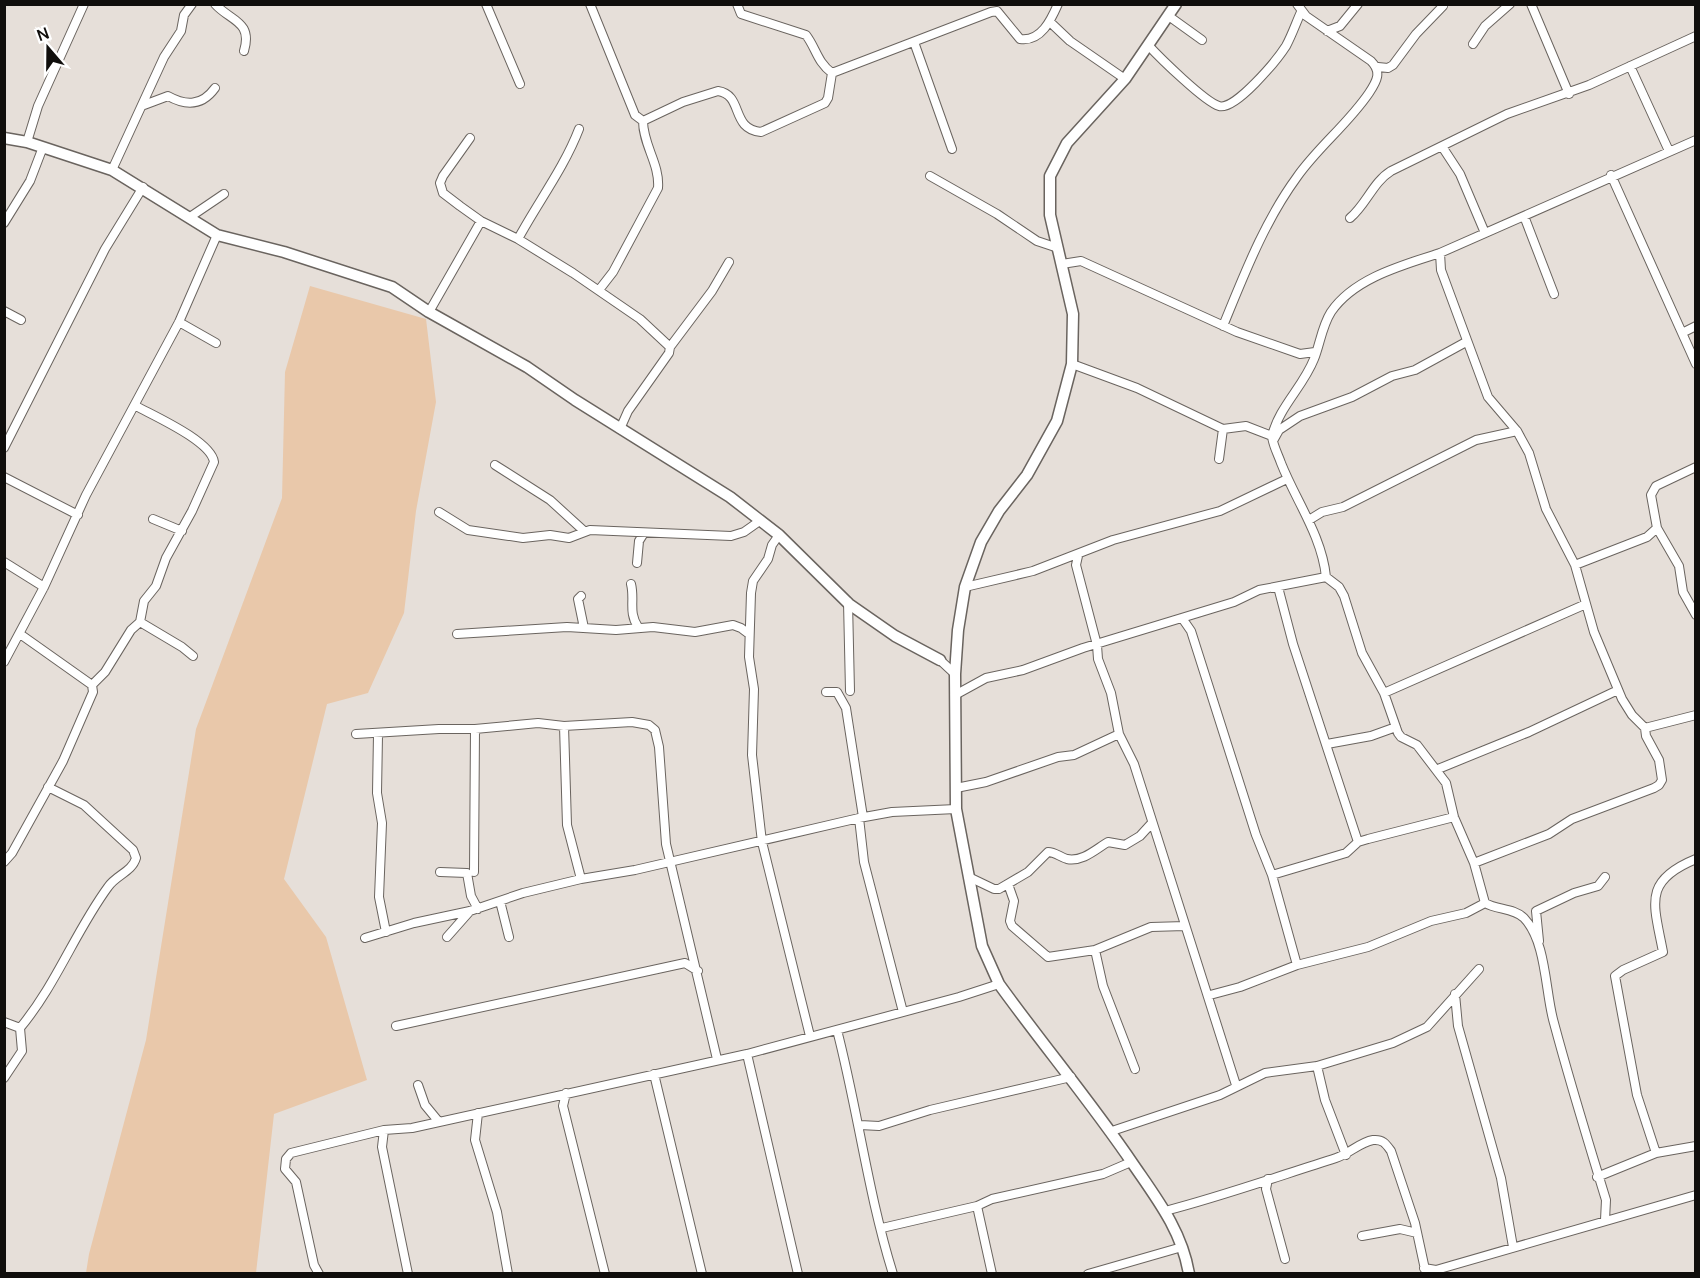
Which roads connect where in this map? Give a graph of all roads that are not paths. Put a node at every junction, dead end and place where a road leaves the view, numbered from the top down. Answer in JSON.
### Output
{"nodes":[{"id":1,"x":84,"y":4,"type":"edge"},
{"id":2,"x":192,"y":4,"type":"edge"},
{"id":3,"x":215,"y":4,"type":"edge"},
{"id":4,"x":486,"y":4,"type":"edge"},
{"id":5,"x":590,"y":4,"type":"edge"},
{"id":6,"x":737,"y":4,"type":"edge"},
{"id":7,"x":1058,"y":4,"type":"edge"},
{"id":8,"x":1176,"y":4,"type":"edge"},
{"id":9,"x":1358,"y":4,"type":"edge"},
{"id":10,"x":1510,"y":4,"type":"edge"},
{"id":11,"x":1531,"y":4,"type":"edge"},
{"id":12,"x":1443,"y":6,"type":"dead end"},
{"id":13,"x":1299,"y":8,"type":"edge"},
{"id":14,"x":1170,"y":17,"type":"junction"},
{"id":15,"x":1051,"y":23,"type":"junction"},
{"id":16,"x":1327,"y":31,"type":"junction"},
{"id":17,"x":1695,"y":36,"type":"edge"},
{"id":18,"x":1202,"y":40,"type":"dead end"},
{"id":19,"x":914,"y":42,"type":"junction"},
{"id":20,"x":1473,"y":44,"type":"dead end"},
{"id":21,"x":1148,"y":45,"type":"junction"},
{"id":22,"x":244,"y":51,"type":"dead end"},
{"id":23,"x":1630,"y":66,"type":"junction"},
{"id":24,"x":1378,"y":67,"type":"junction"},
{"id":25,"x":832,"y":73,"type":"junction"},
{"id":26,"x":1125,"y":79,"type":"junction"},
{"id":27,"x":520,"y":84,"type":"dead end"},
{"id":28,"x":215,"y":88,"type":"dead end"},
{"id":29,"x":1569,"y":94,"type":"junction"},
{"id":30,"x":144,"y":105,"type":"junction"},
{"id":31,"x":644,"y":121,"type":"junction"},
{"id":32,"x":579,"y":129,"type":"dead end"},
{"id":33,"x":4,"y":138,"type":"edge"},
{"id":34,"x":470,"y":138,"type":"dead end"},
{"id":35,"x":1695,"y":140,"type":"edge"},
{"id":36,"x":27,"y":142,"type":"junction"},
{"id":37,"x":43,"y":147,"type":"junction"},
{"id":38,"x":1443,"y":147,"type":"junction"},
{"id":39,"x":952,"y":149,"type":"dead end"},
{"id":40,"x":1669,"y":151,"type":"junction"},
{"id":41,"x":112,"y":170,"type":"junction"},
{"id":42,"x":1611,"y":175,"type":"junction"},
{"id":43,"x":930,"y":176,"type":"dead end"},
{"id":44,"x":142,"y":187,"type":"junction"},
{"id":45,"x":224,"y":194,"type":"dead end"},
{"id":46,"x":1524,"y":216,"type":"junction"},
{"id":47,"x":190,"y":217,"type":"junction"},
{"id":48,"x":1350,"y":218,"type":"dead end"},
{"id":49,"x":481,"y":221,"type":"junction"},
{"id":50,"x":4,"y":223,"type":"edge"},
{"id":51,"x":1485,"y":233,"type":"junction"},
{"id":52,"x":217,"y":235,"type":"junction"},
{"id":53,"x":518,"y":239,"type":"junction"},
{"id":54,"x":1058,"y":248,"type":"junction"},
{"id":55,"x":1440,"y":253,"type":"junction"},
{"id":56,"x":729,"y":262,"type":"dead end"},
{"id":57,"x":1062,"y":264,"type":"junction"},
{"id":58,"x":599,"y":290,"type":"junction"},
{"id":59,"x":1554,"y":294,"type":"dead end"},
{"id":60,"x":4,"y":311,"type":"edge"},
{"id":61,"x":429,"y":312,"type":"junction"},
{"id":62,"x":21,"y":320,"type":"dead end"},
{"id":63,"x":179,"y":322,"type":"junction"},
{"id":64,"x":1223,"y":326,"type":"junction"},
{"id":65,"x":1695,"y":326,"type":"edge"},
{"id":66,"x":1682,"y":333,"type":"junction"},
{"id":67,"x":1466,"y":342,"type":"junction"},
{"id":68,"x":216,"y":343,"type":"dead end"},
{"id":69,"x":670,"y":347,"type":"junction"},
{"id":70,"x":1315,"y":352,"type":"junction"},
{"id":71,"x":1072,"y":364,"type":"junction"},
{"id":72,"x":1695,"y":364,"type":"edge"},
{"id":73,"x":136,"y":406,"type":"junction"},
{"id":74,"x":620,"y":429,"type":"junction"},
{"id":75,"x":1223,"y":429,"type":"junction"},
{"id":76,"x":1517,"y":431,"type":"junction"},
{"id":77,"x":1272,"y":439,"type":"junction"},
{"id":78,"x":4,"y":448,"type":"edge"},
{"id":79,"x":1219,"y":459,"type":"dead end"},
{"id":80,"x":495,"y":465,"type":"dead end"},
{"id":81,"x":1695,"y":467,"type":"edge"},
{"id":82,"x":4,"y":477,"type":"edge"},
{"id":83,"x":1287,"y":479,"type":"junction"},
{"id":84,"x":439,"y":512,"type":"dead end"},
{"id":85,"x":78,"y":515,"type":"junction"},
{"id":86,"x":153,"y":519,"type":"dead end"},
{"id":87,"x":761,"y":520,"type":"junction"},
{"id":88,"x":1309,"y":520,"type":"junction"},
{"id":89,"x":1657,"y":528,"type":"junction"},
{"id":90,"x":182,"y":531,"type":"junction"},
{"id":91,"x":584,"y":531,"type":"junction"},
{"id":92,"x":644,"y":534,"type":"junction"},
{"id":93,"x":779,"y":535,"type":"junction"},
{"id":94,"x":1077,"y":560,"type":"junction"},
{"id":95,"x":4,"y":562,"type":"edge"},
{"id":96,"x":638,"y":563,"type":"dead end"},
{"id":97,"x":1575,"y":565,"type":"junction"},
{"id":98,"x":1326,"y":577,"type":"junction"},
{"id":99,"x":631,"y":584,"type":"dead end"},
{"id":100,"x":44,"y":587,"type":"junction"},
{"id":101,"x":965,"y":587,"type":"junction"},
{"id":102,"x":1278,"y":587,"type":"junction"},
{"id":103,"x":581,"y":596,"type":"dead end"},
{"id":104,"x":848,"y":603,"type":"junction"},
{"id":105,"x":1586,"y":604,"type":"junction"},
{"id":106,"x":1695,"y":615,"type":"edge"},
{"id":107,"x":1182,"y":618,"type":"junction"},
{"id":108,"x":140,"y":622,"type":"junction"},
{"id":109,"x":745,"y":626,"type":"junction"},
{"id":110,"x":638,"y":627,"type":"junction"},
{"id":111,"x":584,"y":628,"type":"junction"},
{"id":112,"x":20,"y":634,"type":"junction"},
{"id":113,"x":457,"y":634,"type":"dead end"},
{"id":114,"x":1097,"y":645,"type":"junction"},
{"id":115,"x":193,"y":656,"type":"dead end"},
{"id":116,"x":957,"y":656,"type":"junction"},
{"id":117,"x":940,"y":660,"type":"junction"},
{"id":118,"x":4,"y":662,"type":"edge"},
{"id":119,"x":956,"y":674,"type":"junction"},
{"id":120,"x":92,"y":685,"type":"junction"},
{"id":121,"x":1618,"y":690,"type":"junction"},
{"id":122,"x":850,"y":691,"type":"dead end"},
{"id":123,"x":826,"y":692,"type":"dead end"},
{"id":124,"x":1384,"y":693,"type":"junction"},
{"id":125,"x":955,"y":695,"type":"junction"},
{"id":126,"x":1695,"y":715,"type":"edge"},
{"id":127,"x":564,"y":726,"type":"junction"},
{"id":128,"x":1396,"y":727,"type":"junction"},
{"id":129,"x":1646,"y":728,"type":"junction"},
{"id":130,"x":475,"y":729,"type":"junction"},
{"id":131,"x":356,"y":735,"type":"dead end"},
{"id":132,"x":378,"y":735,"type":"junction"},
{"id":133,"x":1115,"y":737,"type":"junction"},
{"id":134,"x":1327,"y":744,"type":"junction"},
{"id":135,"x":1438,"y":769,"type":"junction"},
{"id":136,"x":48,"y":787,"type":"junction"},
{"id":137,"x":956,"y":788,"type":"junction"},
{"id":138,"x":956,"y":809,"type":"junction"},
{"id":139,"x":1454,"y":817,"type":"junction"},
{"id":140,"x":861,"y":818,"type":"junction"},
{"id":141,"x":1151,"y":824,"type":"junction"},
{"id":142,"x":762,"y":842,"type":"junction"},
{"id":143,"x":1358,"y":842,"type":"junction"},
{"id":144,"x":1695,"y":859,"type":"edge"},
{"id":145,"x":671,"y":861,"type":"junction"},
{"id":146,"x":4,"y":862,"type":"edge"},
{"id":147,"x":1474,"y":863,"type":"junction"},
{"id":148,"x":440,"y":872,"type":"dead end"},
{"id":149,"x":474,"y":872,"type":"dead end"},
{"id":150,"x":1272,"y":875,"type":"junction"},
{"id":151,"x":1605,"y":877,"type":"dead end"},
{"id":152,"x":971,"y":878,"type":"junction"},
{"id":153,"x":581,"y":879,"type":"junction"},
{"id":154,"x":1008,"y":884,"type":"junction"},
{"id":155,"x":500,"y":901,"type":"junction"},
{"id":156,"x":1485,"y":903,"type":"junction"},
{"id":157,"x":474,"y":910,"type":"junction"},
{"id":158,"x":1185,"y":926,"type":"junction"},
{"id":159,"x":386,"y":932,"type":"junction"},
{"id":160,"x":447,"y":937,"type":"dead end"},
{"id":161,"x":509,"y":937,"type":"dead end"},
{"id":162,"x":365,"y":938,"type":"dead end"},
{"id":163,"x":1095,"y":950,"type":"junction"},
{"id":164,"x":1540,"y":954,"type":"junction"},
{"id":165,"x":1297,"y":965,"type":"junction"},
{"id":166,"x":1479,"y":969,"type":"dead end"},
{"id":167,"x":698,"y":971,"type":"junction"},
{"id":168,"x":999,"y":984,"type":"junction"},
{"id":169,"x":1455,"y":994,"type":"junction"},
{"id":170,"x":1210,"y":995,"type":"junction"},
{"id":171,"x":903,"y":1012,"type":"junction"},
{"id":172,"x":4,"y":1022,"type":"edge"},
{"id":173,"x":396,"y":1026,"type":"dead end"},
{"id":174,"x":20,"y":1029,"type":"junction"},
{"id":175,"x":837,"y":1030,"type":"junction"},
{"id":176,"x":810,"y":1036,"type":"junction"},
{"id":177,"x":747,"y":1054,"type":"junction"},
{"id":178,"x":717,"y":1059,"type":"junction"},
{"id":179,"x":1317,"y":1066,"type":"junction"},
{"id":180,"x":1135,"y":1069,"type":"dead end"},
{"id":181,"x":654,"y":1074,"type":"junction"},
{"id":182,"x":1071,"y":1077,"type":"junction"},
{"id":183,"x":4,"y":1078,"type":"edge"},
{"id":184,"x":418,"y":1085,"type":"dead end"},
{"id":185,"x":1236,"y":1085,"type":"junction"},
{"id":186,"x":566,"y":1093,"type":"junction"},
{"id":187,"x":478,"y":1113,"type":"junction"},
{"id":188,"x":440,"y":1122,"type":"junction"},
{"id":189,"x":860,"y":1125,"type":"junction"},
{"id":190,"x":384,"y":1130,"type":"junction"},
{"id":191,"x":1112,"y":1131,"type":"junction"},
{"id":192,"x":1695,"y":1146,"type":"edge"},
{"id":193,"x":1656,"y":1153,"type":"junction"},
{"id":194,"x":1346,"y":1155,"type":"junction"},
{"id":195,"x":1131,"y":1162,"type":"junction"},
{"id":196,"x":1598,"y":1177,"type":"junction"},
{"id":197,"x":1268,"y":1179,"type":"junction"},
{"id":198,"x":1255,"y":1184,"type":"junction"},
{"id":199,"x":1266,"y":1189,"type":"junction"},
{"id":200,"x":1695,"y":1195,"type":"edge"},
{"id":201,"x":977,"y":1206,"type":"junction"},
{"id":202,"x":1165,"y":1211,"type":"junction"},
{"id":203,"x":1605,"y":1220,"type":"junction"},
{"id":204,"x":1411,"y":1226,"type":"junction"},
{"id":205,"x":882,"y":1228,"type":"junction"},
{"id":206,"x":1362,"y":1236,"type":"dead end"},
{"id":207,"x":1182,"y":1247,"type":"junction"},
{"id":208,"x":1513,"y":1247,"type":"junction"},
{"id":209,"x":1285,"y":1259,"type":"dead end"},
{"id":210,"x":1425,"y":1271,"type":"edge"},
{"id":211,"x":1435,"y":1272,"type":"edge"},
{"id":212,"x":319,"y":1274,"type":"edge"},
{"id":213,"x":408,"y":1274,"type":"edge"},
{"id":214,"x":508,"y":1274,"type":"edge"},
{"id":215,"x":605,"y":1274,"type":"edge"},
{"id":216,"x":702,"y":1274,"type":"edge"},
{"id":217,"x":798,"y":1274,"type":"edge"},
{"id":218,"x":893,"y":1274,"type":"edge"},
{"id":219,"x":992,"y":1274,"type":"edge"},
{"id":220,"x":1088,"y":1274,"type":"edge"},
{"id":221,"x":1189,"y":1274,"type":"edge"}],
"edges":[{"from":1,"to":36,"type":"street"},
{"from":2,"to":30,"type":"street"},
{"from":3,"to":22,"type":"street"},
{"from":4,"to":27,"type":"street"},
{"from":5,"to":31,"type":"street"},
{"from":6,"to":25,"type":"street"},
{"from":7,"to":15,"type":"street"},
{"from":8,"to":14,"type":"street"},
{"from":9,"to":16,"type":"street"},
{"from":10,"to":20,"type":"street"},
{"from":11,"to":29,"type":"street"},
{"from":12,"to":24,"type":"street"},
{"from":13,"to":16,"type":"street"},
{"from":13,"to":21,"type":"street"},
{"from":14,"to":18,"type":"street"},
{"from":14,"to":21,"type":"street"},
{"from":15,"to":19,"type":"street"},
{"from":15,"to":26,"type":"street"},
{"from":16,"to":24,"type":"street"},
{"from":17,"to":23,"type":"street"},
{"from":19,"to":25,"type":"street"},
{"from":19,"to":39,"type":"street"},
{"from":21,"to":26,"type":"street"},
{"from":23,"to":29,"type":"street"},
{"from":23,"to":40,"type":"street"},
{"from":24,"to":64,"type":"street"},
{"from":25,"to":31,"type":"street"},
{"from":26,"to":54,"type":"street"},
{"from":28,"to":30,"type":"street"},
{"from":29,"to":38,"type":"street"},
{"from":30,"to":41,"type":"street"},
{"from":31,"to":58,"type":"street"},
{"from":32,"to":53,"type":"street"},
{"from":33,"to":36,"type":"street"},
{"from":34,"to":49,"type":"street"},
{"from":35,"to":40,"type":"street"},
{"from":36,"to":37,"type":"street"},
{"from":37,"to":41,"type":"street"},
{"from":37,"to":50,"type":"street"},
{"from":38,"to":48,"type":"street"},
{"from":38,"to":51,"type":"street"},
{"from":40,"to":42,"type":"street"},
{"from":41,"to":44,"type":"street"},
{"from":42,"to":46,"type":"street"},
{"from":42,"to":66,"type":"street"},
{"from":43,"to":54,"type":"street"},
{"from":44,"to":47,"type":"street"},
{"from":44,"to":78,"type":"street"},
{"from":45,"to":47,"type":"street"},
{"from":46,"to":51,"type":"street"},
{"from":46,"to":59,"type":"street"},
{"from":47,"to":52,"type":"street"},
{"from":49,"to":53,"type":"street"},
{"from":49,"to":61,"type":"street"},
{"from":51,"to":55,"type":"street"},
{"from":52,"to":61,"type":"street"},
{"from":52,"to":63,"type":"street"},
{"from":53,"to":58,"type":"street"},
{"from":54,"to":57,"type":"street"},
{"from":55,"to":67,"type":"street"},
{"from":55,"to":70,"type":"street"},
{"from":56,"to":69,"type":"street"},
{"from":57,"to":64,"type":"street"},
{"from":57,"to":71,"type":"street"},
{"from":58,"to":69,"type":"street"},
{"from":60,"to":62,"type":"street"},
{"from":61,"to":74,"type":"street"},
{"from":63,"to":68,"type":"street"},
{"from":63,"to":73,"type":"street"},
{"from":64,"to":70,"type":"street"},
{"from":65,"to":66,"type":"street"},
{"from":66,"to":72,"type":"street"},
{"from":67,"to":76,"type":"street"},
{"from":67,"to":77,"type":"street"},
{"from":69,"to":74,"type":"street"},
{"from":70,"to":77,"type":"street"},
{"from":71,"to":75,"type":"street"},
{"from":71,"to":101,"type":"street"},
{"from":73,"to":85,"type":"street"},
{"from":73,"to":90,"type":"street"},
{"from":74,"to":87,"type":"street"},
{"from":75,"to":77,"type":"street"},
{"from":75,"to":79,"type":"street"},
{"from":76,"to":88,"type":"street"},
{"from":76,"to":97,"type":"street"},
{"from":77,"to":83,"type":"street"},
{"from":80,"to":91,"type":"street"},
{"from":81,"to":89,"type":"street"},
{"from":82,"to":85,"type":"street"},
{"from":83,"to":88,"type":"street"},
{"from":83,"to":94,"type":"street"},
{"from":84,"to":91,"type":"street"},
{"from":85,"to":100,"type":"street"},
{"from":86,"to":90,"type":"street"},
{"from":87,"to":92,"type":"street"},
{"from":87,"to":93,"type":"street"},
{"from":88,"to":98,"type":"street"},
{"from":89,"to":97,"type":"street"},
{"from":89,"to":106,"type":"street"},
{"from":90,"to":108,"type":"street"},
{"from":91,"to":92,"type":"street"},
{"from":92,"to":96,"type":"street"},
{"from":93,"to":104,"type":"street"},
{"from":93,"to":109,"type":"street"},
{"from":94,"to":101,"type":"street"},
{"from":94,"to":114,"type":"street"},
{"from":95,"to":100,"type":"street"},
{"from":97,"to":105,"type":"street"},
{"from":98,"to":102,"type":"street"},
{"from":98,"to":124,"type":"street"},
{"from":99,"to":110,"type":"street"},
{"from":100,"to":112,"type":"street"},
{"from":101,"to":116,"type":"street"},
{"from":102,"to":107,"type":"street"},
{"from":102,"to":134,"type":"street"},
{"from":103,"to":111,"type":"street"},
{"from":104,"to":117,"type":"street"},
{"from":104,"to":122,"type":"street"},
{"from":105,"to":121,"type":"street"},
{"from":105,"to":124,"type":"street"},
{"from":107,"to":114,"type":"street"},
{"from":107,"to":150,"type":"street"},
{"from":108,"to":115,"type":"street"},
{"from":108,"to":120,"type":"street"},
{"from":109,"to":110,"type":"street"},
{"from":109,"to":142,"type":"street"},
{"from":110,"to":111,"type":"street"},
{"from":111,"to":113,"type":"street"},
{"from":112,"to":118,"type":"street"},
{"from":112,"to":120,"type":"street"},
{"from":114,"to":125,"type":"street"},
{"from":114,"to":133,"type":"street"},
{"from":116,"to":117,"type":"street"},
{"from":116,"to":119,"type":"street"},
{"from":117,"to":119,"type":"street"},
{"from":119,"to":125,"type":"street"},
{"from":120,"to":136,"type":"street"},
{"from":121,"to":129,"type":"street"},
{"from":121,"to":135,"type":"street"},
{"from":123,"to":140,"type":"street"},
{"from":124,"to":128,"type":"street"},
{"from":125,"to":137,"type":"street"},
{"from":126,"to":129,"type":"street"},
{"from":127,"to":130,"type":"street"},
{"from":127,"to":145,"type":"street"},
{"from":127,"to":153,"type":"street"},
{"from":128,"to":134,"type":"street"},
{"from":128,"to":135,"type":"street"},
{"from":129,"to":147,"type":"street"},
{"from":130,"to":132,"type":"street"},
{"from":130,"to":149,"type":"street"},
{"from":131,"to":132,"type":"street"},
{"from":132,"to":159,"type":"street"},
{"from":133,"to":137,"type":"street"},
{"from":133,"to":141,"type":"street"},
{"from":134,"to":143,"type":"street"},
{"from":135,"to":139,"type":"street"},
{"from":136,"to":146,"type":"street"},
{"from":136,"to":174,"type":"street"},
{"from":137,"to":138,"type":"street"},
{"from":138,"to":140,"type":"street"},
{"from":138,"to":152,"type":"street"},
{"from":139,"to":143,"type":"street"},
{"from":139,"to":147,"type":"street"},
{"from":140,"to":142,"type":"street"},
{"from":140,"to":171,"type":"street"},
{"from":141,"to":154,"type":"street"},
{"from":141,"to":158,"type":"street"},
{"from":142,"to":145,"type":"street"},
{"from":142,"to":176,"type":"street"},
{"from":143,"to":150,"type":"street"},
{"from":144,"to":193,"type":"street"},
{"from":145,"to":153,"type":"street"},
{"from":145,"to":167,"type":"street"},
{"from":147,"to":156,"type":"street"},
{"from":148,"to":157,"type":"street"},
{"from":150,"to":165,"type":"street"},
{"from":151,"to":164,"type":"street"},
{"from":152,"to":154,"type":"street"},
{"from":152,"to":168,"type":"street"},
{"from":153,"to":155,"type":"street"},
{"from":154,"to":163,"type":"street"},
{"from":155,"to":157,"type":"street"},
{"from":155,"to":161,"type":"street"},
{"from":156,"to":164,"type":"street"},
{"from":156,"to":165,"type":"street"},
{"from":157,"to":159,"type":"street"},
{"from":157,"to":160,"type":"street"},
{"from":158,"to":163,"type":"street"},
{"from":158,"to":170,"type":"street"},
{"from":159,"to":162,"type":"street"},
{"from":163,"to":180,"type":"street"},
{"from":164,"to":196,"type":"street"},
{"from":165,"to":170,"type":"street"},
{"from":166,"to":169,"type":"street"},
{"from":167,"to":173,"type":"street"},
{"from":167,"to":178,"type":"street"},
{"from":168,"to":171,"type":"street"},
{"from":168,"to":182,"type":"street"},
{"from":169,"to":179,"type":"street"},
{"from":169,"to":208,"type":"street"},
{"from":170,"to":185,"type":"street"},
{"from":171,"to":175,"type":"street"},
{"from":172,"to":174,"type":"street"},
{"from":174,"to":183,"type":"street"},
{"from":175,"to":176,"type":"street"},
{"from":175,"to":189,"type":"street"},
{"from":176,"to":177,"type":"street"},
{"from":177,"to":178,"type":"street"},
{"from":177,"to":217,"type":"street"},
{"from":178,"to":181,"type":"street"},
{"from":179,"to":185,"type":"street"},
{"from":179,"to":194,"type":"street"},
{"from":181,"to":186,"type":"street"},
{"from":181,"to":216,"type":"street"},
{"from":182,"to":189,"type":"street"},
{"from":182,"to":191,"type":"street"},
{"from":184,"to":188,"type":"street"},
{"from":185,"to":191,"type":"street"},
{"from":186,"to":187,"type":"street"},
{"from":186,"to":215,"type":"street"},
{"from":187,"to":188,"type":"street"},
{"from":187,"to":214,"type":"street"},
{"from":188,"to":190,"type":"street"},
{"from":189,"to":205,"type":"street"},
{"from":190,"to":212,"type":"street"},
{"from":190,"to":213,"type":"street"},
{"from":191,"to":195,"type":"street"},
{"from":192,"to":193,"type":"street"},
{"from":193,"to":196,"type":"street"},
{"from":194,"to":197,"type":"street"},
{"from":194,"to":204,"type":"street"},
{"from":195,"to":201,"type":"street"},
{"from":195,"to":202,"type":"street"},
{"from":196,"to":203,"type":"street"},
{"from":197,"to":198,"type":"street"},
{"from":197,"to":199,"type":"street"},
{"from":198,"to":199,"type":"street"},
{"from":198,"to":202,"type":"street"},
{"from":199,"to":209,"type":"street"},
{"from":200,"to":203,"type":"street"},
{"from":201,"to":205,"type":"street"},
{"from":201,"to":219,"type":"street"},
{"from":202,"to":207,"type":"street"},
{"from":203,"to":208,"type":"street"},
{"from":204,"to":206,"type":"street"},
{"from":204,"to":210,"type":"street"},
{"from":205,"to":218,"type":"street"},
{"from":207,"to":220,"type":"street"},
{"from":207,"to":221,"type":"street"},
{"from":208,"to":211,"type":"street"},
{"from":210,"to":211,"type":"street"}]}
